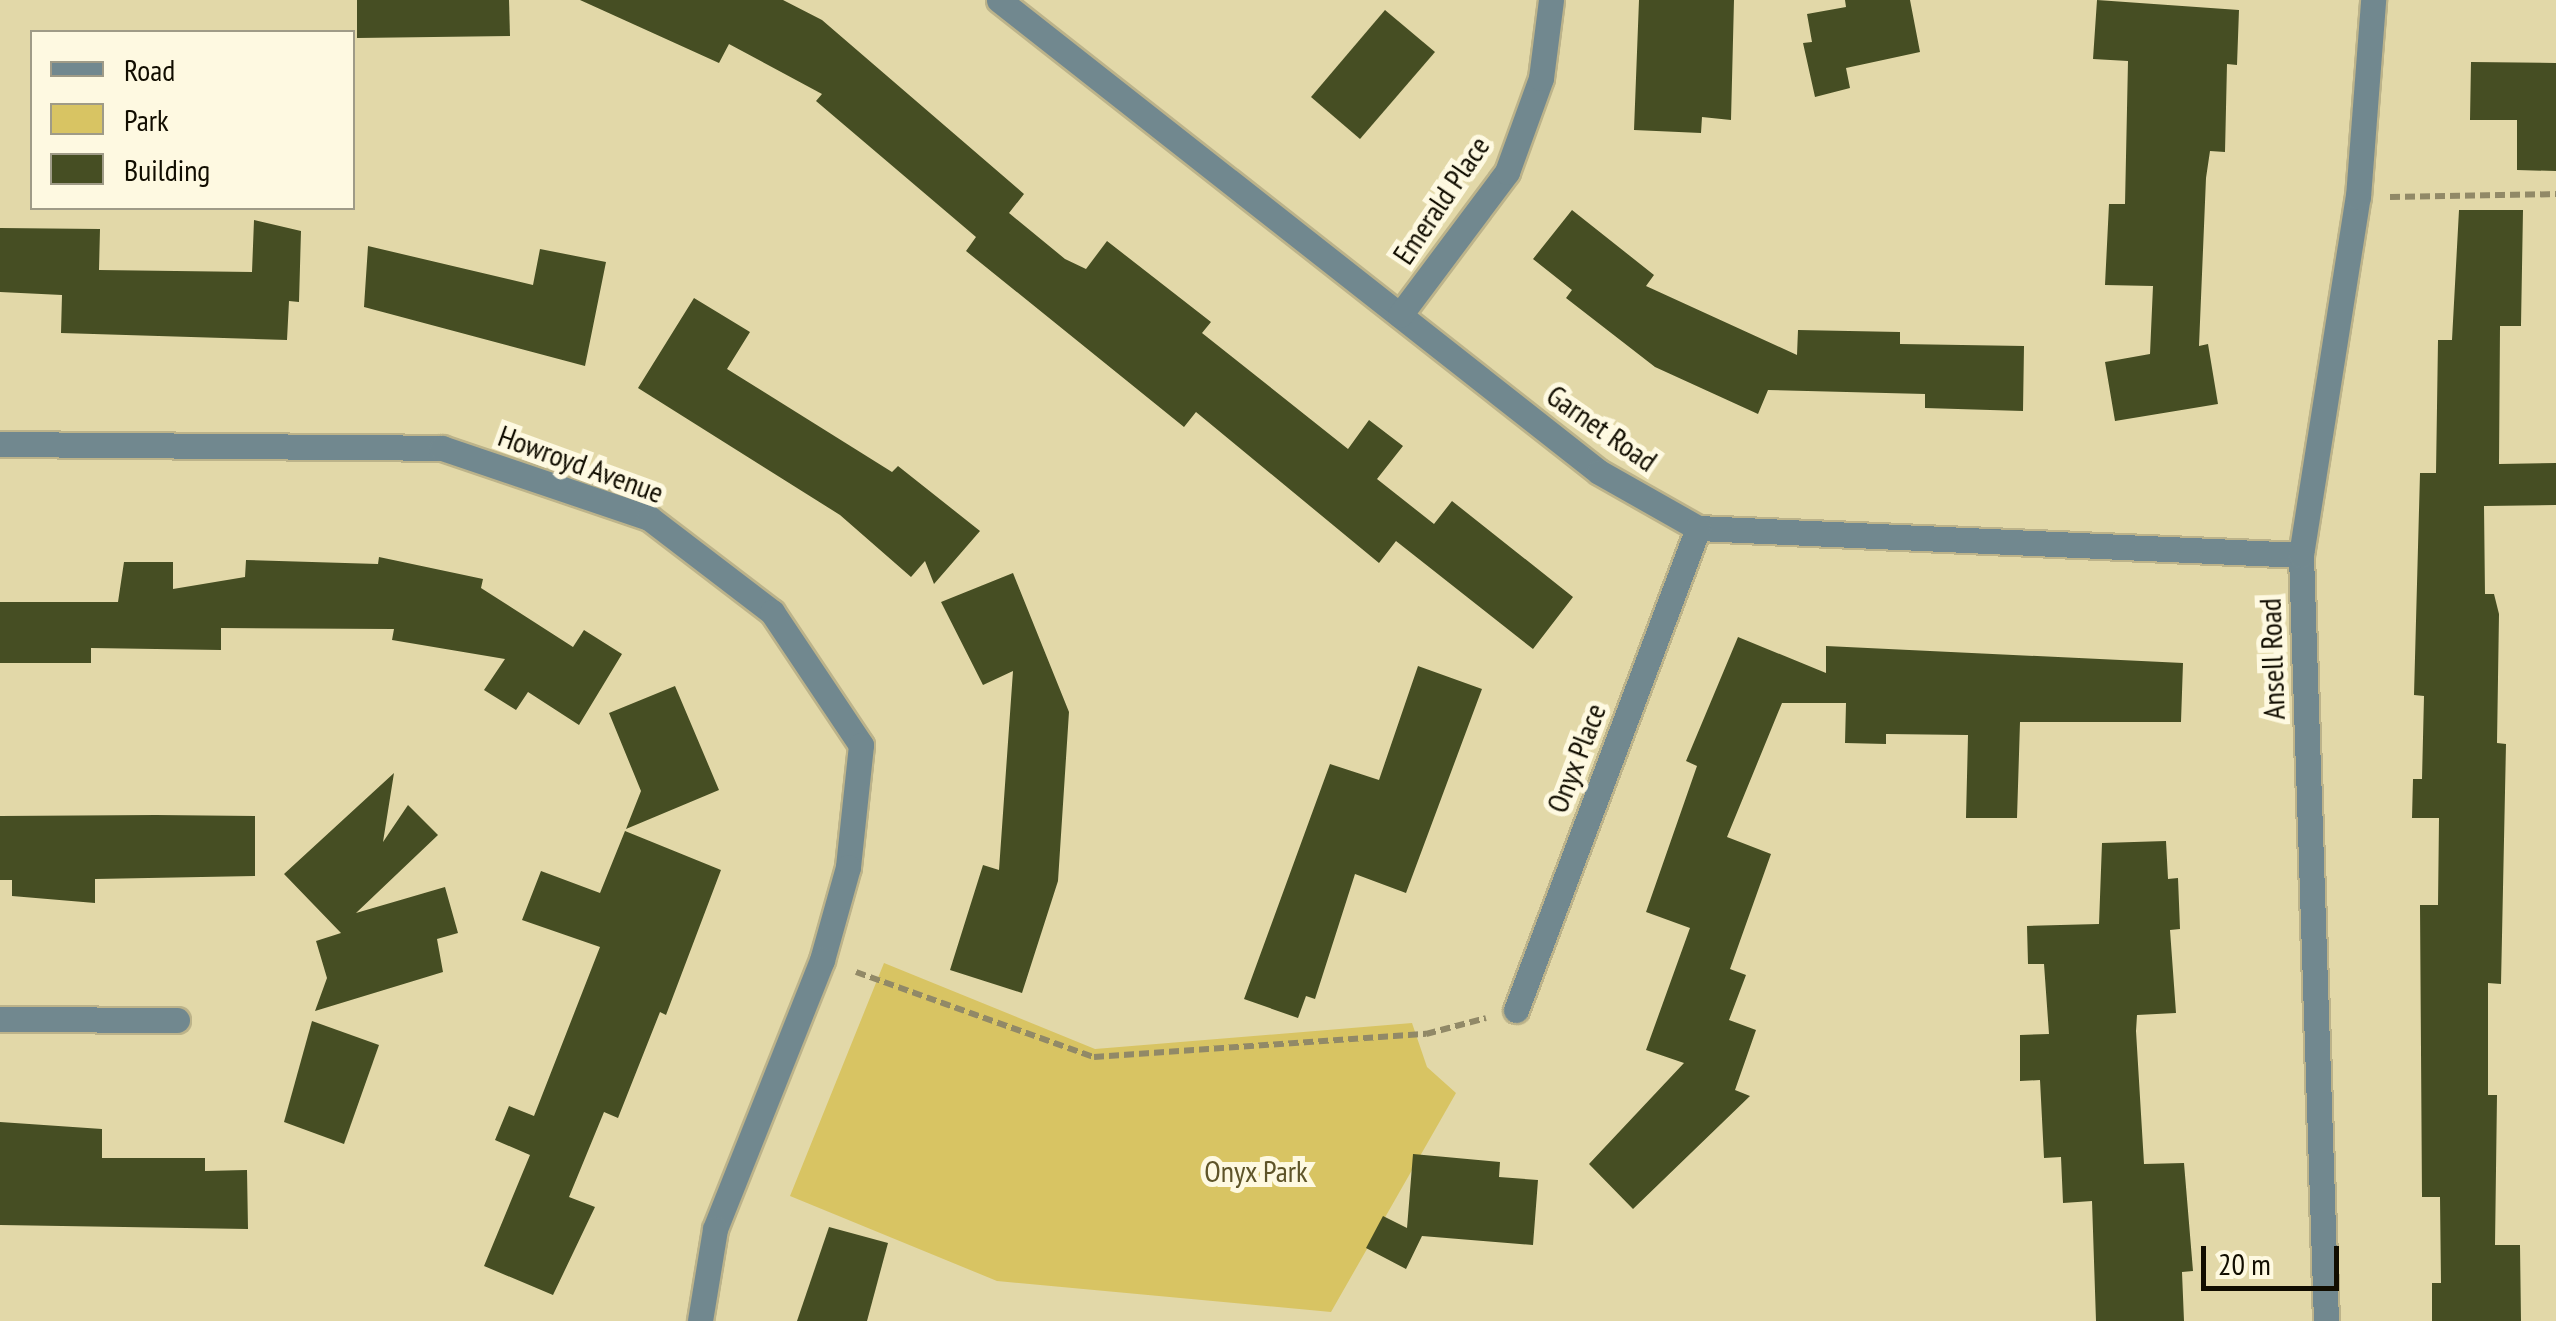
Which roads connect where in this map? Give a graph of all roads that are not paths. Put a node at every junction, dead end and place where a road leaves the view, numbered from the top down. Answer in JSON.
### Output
{"nodes":[{"id":1,"x":999,"y":0,"type":"edge"},
{"id":2,"x":1550,"y":0,"type":"edge"},
{"id":3,"x":2373,"y":0,"type":"edge"},
{"id":4,"x":1400,"y":315,"type":"junction"},
{"id":5,"x":0,"y":444,"type":"edge"},
{"id":6,"x":1698,"y":528,"type":"junction"},
{"id":7,"x":2301,"y":555,"type":"junction"},
{"id":8,"x":1516,"y":1010,"type":"road end"},
{"id":9,"x":0,"y":1019,"type":"edge"},
{"id":10,"x":178,"y":1020,"type":"dead end"},
{"id":11,"x":700,"y":1321,"type":"edge"},
{"id":12,"x":2326,"y":1321,"type":"edge"}],
"edges":[{"from":1,"to":4,"type":"street","name":"Garnet Road"},
{"from":2,"to":4,"type":"street","name":"Emerald Place"},
{"from":3,"to":7,"type":"street","name":"Ansell Road"},
{"from":4,"to":6,"type":"street","name":"Garnet Road"},
{"from":5,"to":11,"type":"street","name":"Howroyd Avenue"},
{"from":6,"to":7,"type":"street","name":"Garnet Road"},
{"from":6,"to":8,"type":"street","name":"Onyx Place"},
{"from":7,"to":12,"type":"street","name":"Ansell Road"},
{"from":9,"to":10,"type":"street"}]}
